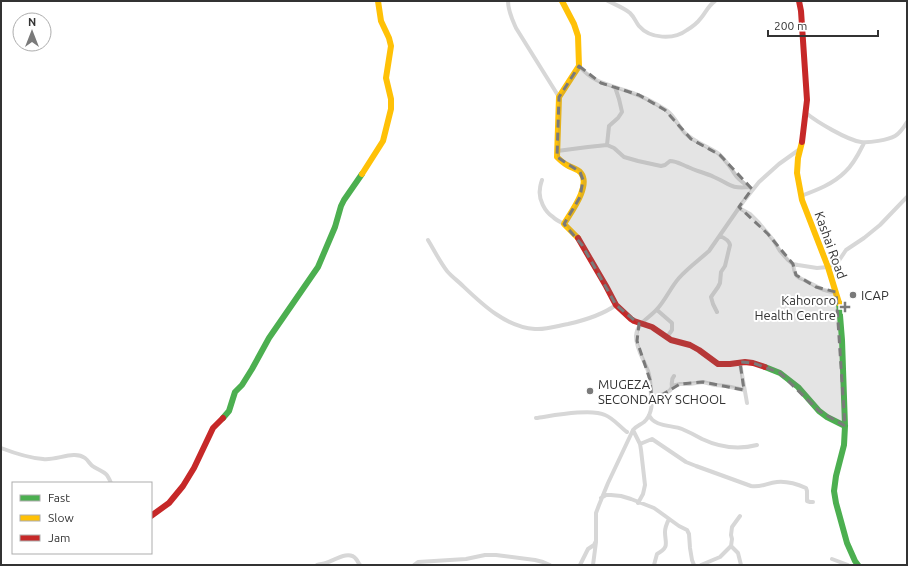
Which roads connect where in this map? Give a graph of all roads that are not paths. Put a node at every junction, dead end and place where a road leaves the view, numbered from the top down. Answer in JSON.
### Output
{"nodes":[{"id":1,"x":378,"y":1,"type":"edge"},
{"id":2,"x":508,"y":1,"type":"edge"},
{"id":3,"x":562,"y":1,"type":"edge"},
{"id":4,"x":608,"y":1,"type":"edge"},
{"id":5,"x":715,"y":1,"type":"edge"},
{"id":6,"x":799,"y":1,"type":"edge"},
{"id":7,"x":579,"y":66,"type":"junction"},
{"id":8,"x":615,"y":87,"type":"junction"},
{"id":9,"x":559,"y":97,"type":"junction"},
{"id":10,"x":806,"y":113,"type":"junction"},
{"id":11,"x":907,"y":122,"type":"edge"},
{"id":12,"x":864,"y":143,"type":"junction"},
{"id":13,"x":607,"y":145,"type":"junction"},
{"id":14,"x":800,"y":149,"type":"junction"},
{"id":15,"x":557,"y":151,"type":"junction"},
{"id":16,"x":542,"y":180,"type":"dead end"},
{"id":17,"x":751,"y":188,"type":"junction"},
{"id":18,"x":801,"y":196,"type":"junction"},
{"id":19,"x":907,"y":197,"type":"edge"},
{"id":20,"x":739,"y":208,"type":"junction"},
{"id":21,"x":564,"y":224,"type":"junction"},
{"id":22,"x":720,"y":236,"type":"junction"},
{"id":23,"x":428,"y":240,"type":"dead end"},
{"id":24,"x":793,"y":264,"type":"junction"},
{"id":25,"x":828,"y":267,"type":"junction"},
{"id":26,"x":836,"y":292,"type":"junction"},
{"id":27,"x":616,"y":305,"type":"junction"},
{"id":28,"x":657,"y":310,"type":"junction"},
{"id":29,"x":717,"y":312,"type":"dead end"},
{"id":30,"x":641,"y":323,"type":"junction"},
{"id":31,"x":667,"y":337,"type":"junction"},
{"id":32,"x":740,"y":363,"type":"junction"},
{"id":33,"x":674,"y":376,"type":"dead end"},
{"id":34,"x":672,"y":386,"type":"junction"},
{"id":35,"x":744,"y":390,"type":"junction"},
{"id":36,"x":652,"y":401,"type":"junction"},
{"id":37,"x":747,"y":403,"type":"dead end"},
{"id":38,"x":649,"y":415,"type":"junction"},
{"id":39,"x":536,"y":418,"type":"dead end"},
{"id":40,"x":845,"y":426,"type":"junction"},
{"id":41,"x":633,"y":430,"type":"junction"},
{"id":42,"x":627,"y":432,"type":"dead end"},
{"id":43,"x":640,"y":444,"type":"junction"},
{"id":44,"x":757,"y":446,"type":"dead end"},
{"id":45,"x":1,"y":448,"type":"edge"},
{"id":46,"x":111,"y":482,"type":"edge"},
{"id":47,"x":601,"y":498,"type":"junction"},
{"id":48,"x":813,"y":502,"type":"dead end"},
{"id":49,"x":638,"y":503,"type":"junction"},
{"id":50,"x":152,"y":515,"type":"edge"},
{"id":51,"x":740,"y":516,"type":"dead end"},
{"id":52,"x":669,"y":519,"type":"junction"},
{"id":53,"x":596,"y":541,"type":"junction"},
{"id":54,"x":731,"y":546,"type":"junction"},
{"id":55,"x":832,"y":559,"type":"dead end"},
{"id":56,"x":855,"y":564,"type":"edge"},
{"id":57,"x":317,"y":565,"type":"edge"},
{"id":58,"x":360,"y":565,"type":"edge"},
{"id":59,"x":414,"y":565,"type":"edge"},
{"id":60,"x":550,"y":565,"type":"edge"},
{"id":61,"x":580,"y":565,"type":"edge"},
{"id":62,"x":593,"y":565,"type":"edge"},
{"id":63,"x":654,"y":565,"type":"edge"},
{"id":64,"x":694,"y":565,"type":"edge"},
{"id":65,"x":701,"y":565,"type":"edge"},
{"id":66,"x":741,"y":565,"type":"edge"},
{"id":67,"x":848,"y":565,"type":"edge"}],
"edges":[{"from":1,"to":50,"type":"street"},
{"from":2,"to":9,"type":"street"},
{"from":3,"to":7,"type":"street"},
{"from":4,"to":5,"type":"street"},
{"from":6,"to":10,"type":"street","name":"Kashai Road"},
{"from":7,"to":8,"type":"street"},
{"from":7,"to":9,"type":"street"},
{"from":8,"to":13,"type":"street"},
{"from":8,"to":17,"type":"street"},
{"from":9,"to":15,"type":"street"},
{"from":10,"to":12,"type":"street"},
{"from":10,"to":14,"type":"street","name":"Kashai Road"},
{"from":11,"to":12,"type":"street"},
{"from":12,"to":18,"type":"street"},
{"from":13,"to":15,"type":"street"},
{"from":13,"to":17,"type":"street"},
{"from":14,"to":17,"type":"street"},
{"from":14,"to":18,"type":"street","name":"Kashai Road"},
{"from":15,"to":21,"type":"street"},
{"from":16,"to":21,"type":"street"},
{"from":17,"to":20,"type":"street"},
{"from":18,"to":25,"type":"street","name":"Kashai Road"},
{"from":19,"to":25,"type":"street"},
{"from":20,"to":22,"type":"street"},
{"from":20,"to":24,"type":"street"},
{"from":21,"to":27,"type":"street"},
{"from":22,"to":28,"type":"street"},
{"from":22,"to":29,"type":"street"},
{"from":23,"to":27,"type":"street"},
{"from":24,"to":25,"type":"street"},
{"from":24,"to":26,"type":"street"},
{"from":25,"to":26,"type":"street","name":"Kashai Road"},
{"from":26,"to":40,"type":"street","name":"Kashai Road"},
{"from":27,"to":30,"type":"street"},
{"from":28,"to":30,"type":"street"},
{"from":28,"to":31,"type":"street"},
{"from":30,"to":31,"type":"street"},
{"from":30,"to":36,"type":"street"},
{"from":31,"to":32,"type":"street"},
{"from":32,"to":35,"type":"street"},
{"from":32,"to":40,"type":"street"},
{"from":33,"to":34,"type":"street"},
{"from":34,"to":35,"type":"street"},
{"from":34,"to":36,"type":"street"},
{"from":35,"to":37,"type":"street"},
{"from":36,"to":38,"type":"street"},
{"from":38,"to":41,"type":"street"},
{"from":38,"to":44,"type":"street"},
{"from":39,"to":42,"type":"street"},
{"from":40,"to":56,"type":"street","name":"Kashai Road"},
{"from":41,"to":43,"type":"street"},
{"from":41,"to":47,"type":"street"},
{"from":43,"to":48,"type":"street"},
{"from":43,"to":49,"type":"street"},
{"from":45,"to":46,"type":"street"},
{"from":47,"to":49,"type":"street"},
{"from":47,"to":53,"type":"street"},
{"from":49,"to":52,"type":"street"},
{"from":51,"to":54,"type":"street"},
{"from":52,"to":63,"type":"street"},
{"from":52,"to":64,"type":"street"},
{"from":53,"to":61,"type":"street"},
{"from":53,"to":62,"type":"street"},
{"from":54,"to":65,"type":"street"},
{"from":54,"to":66,"type":"street"},
{"from":55,"to":67,"type":"street"},
{"from":57,"to":58,"type":"street"},
{"from":59,"to":60,"type":"street"}]}
